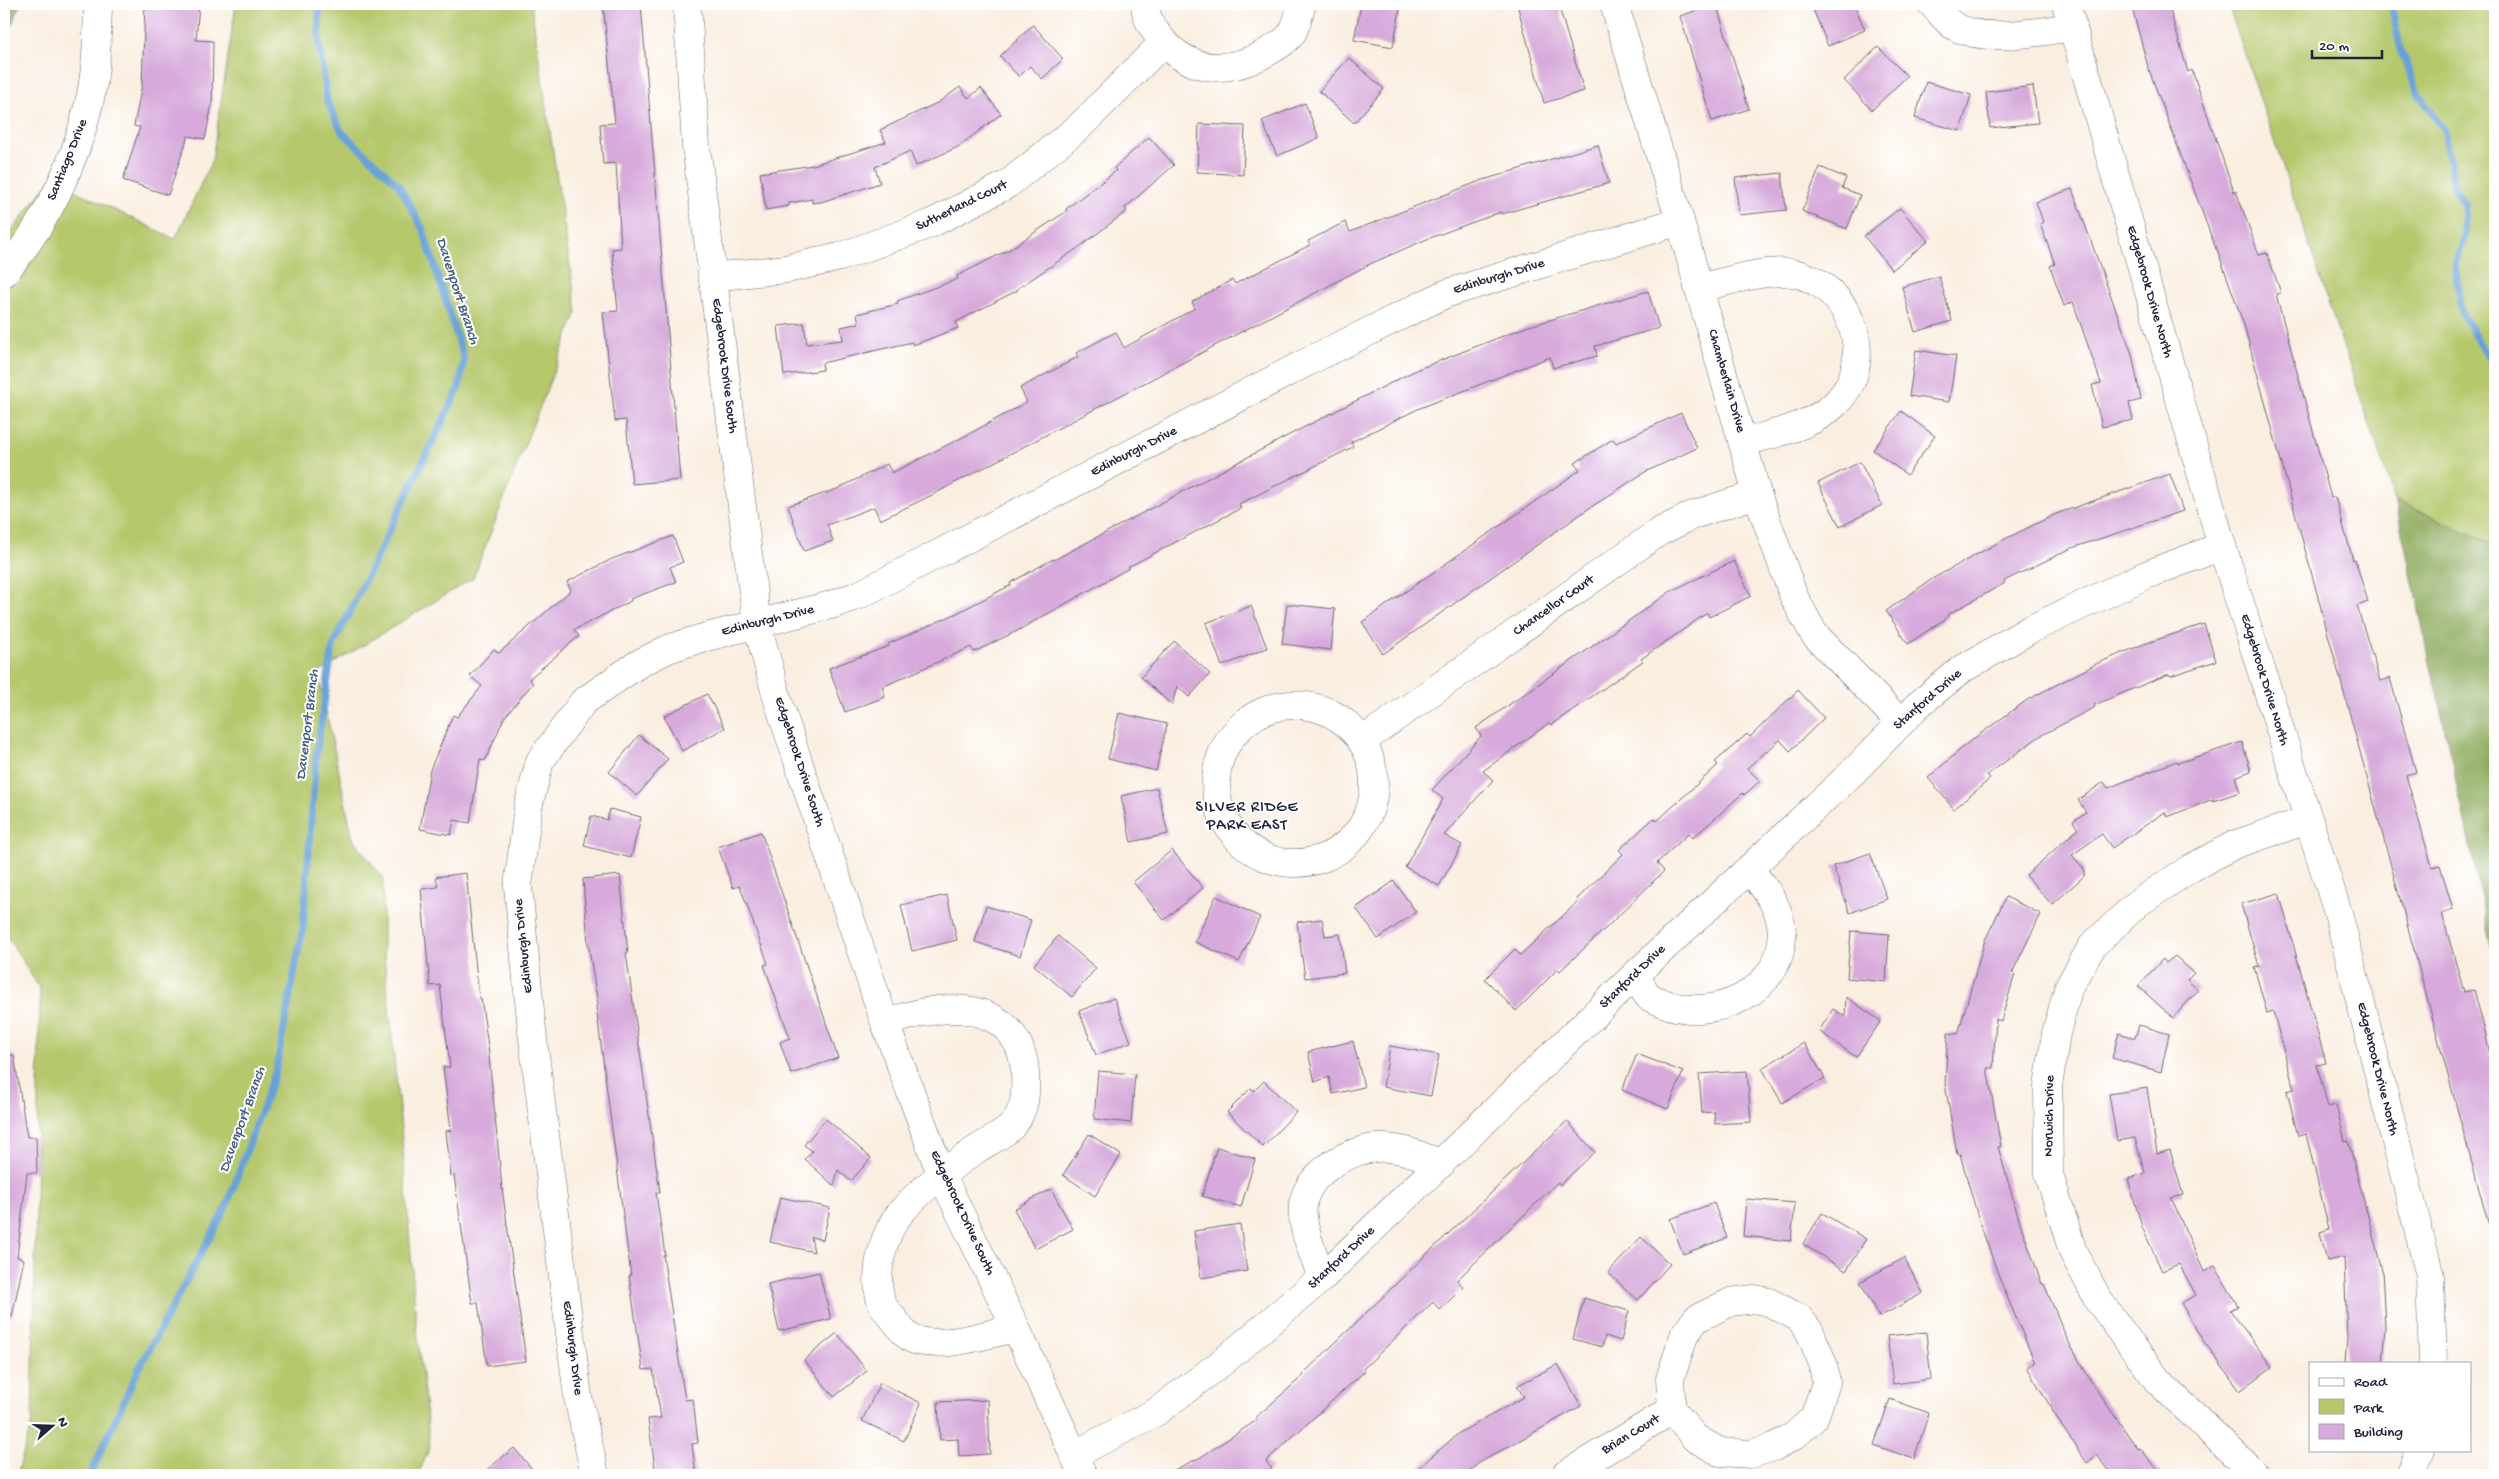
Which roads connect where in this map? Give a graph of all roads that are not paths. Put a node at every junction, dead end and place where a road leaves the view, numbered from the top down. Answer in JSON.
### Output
{"nodes":[{"id":1,"x":98,"y":4,"type":"edge"},
{"id":2,"x":687,"y":4,"type":"edge"},
{"id":3,"x":1145,"y":4,"type":"edge"},
{"id":4,"x":1302,"y":4,"type":"edge"},
{"id":5,"x":1614,"y":4,"type":"edge"},
{"id":6,"x":1932,"y":4,"type":"edge"},
{"id":7,"x":2070,"y":15,"type":"edge"},
{"id":8,"x":1164,"y":42,"type":"junction"},
{"id":9,"x":1680,"y":221,"type":"junction"},
{"id":10,"x":4,"y":273,"type":"edge"},
{"id":11,"x":712,"y":277,"type":"junction"},
{"id":12,"x":1698,"y":288,"type":"junction"},
{"id":13,"x":1744,"y":442,"type":"junction"},
{"id":14,"x":1757,"y":494,"type":"junction"},
{"id":15,"x":2222,"y":546,"type":"junction"},
{"id":16,"x":757,"y":624,"type":"junction"},
{"id":17,"x":1901,"y":723,"type":"junction"},
{"id":18,"x":1362,"y":742,"type":"junction"},
{"id":19,"x":2308,"y":820,"type":"junction"},
{"id":20,"x":1749,"y":869,"type":"junction"},
{"id":21,"x":1636,"y":974,"type":"junction"},
{"id":22,"x":885,"y":1023,"type":"junction"},
{"id":23,"x":1441,"y":1164,"type":"junction"},
{"id":24,"x":941,"y":1174,"type":"junction"},
{"id":25,"x":1322,"y":1278,"type":"junction"},
{"id":26,"x":1016,"y":1328,"type":"junction"},
{"id":27,"x":2433,"y":1362,"type":"edge"},
{"id":28,"x":1672,"y":1410,"type":"junction"},
{"id":29,"x":2417,"y":1452,"type":"edge"},
{"id":30,"x":1078,"y":1465,"type":"edge"},
{"id":31,"x":595,"y":1475,"type":"edge"},
{"id":32,"x":1565,"y":1475,"type":"edge"},
{"id":33,"x":2256,"y":1475,"type":"edge"},
{"id":34,"x":2408,"y":1475,"type":"edge"}],
"edges":[{"from":1,"to":10,"type":"street","name":"Santiago Drive"},
{"from":2,"to":11,"type":"street","name":"Edgebrook Drive South"},
{"from":3,"to":8,"type":"street"},
{"from":4,"to":8,"type":"street"},
{"from":5,"to":9,"type":"street","name":"Chamberlain Drive"},
{"from":6,"to":7,"type":"street"},
{"from":7,"to":15,"type":"street","name":"Edgebrook Drive North"},
{"from":8,"to":11,"type":"street","name":"Sutherland Court"},
{"from":9,"to":12,"type":"street","name":"Chamberlain Drive"},
{"from":9,"to":16,"type":"street","name":"Edinburgh Drive"},
{"from":11,"to":16,"type":"street","name":"Edgebrook Drive South"},
{"from":12,"to":13,"type":"street","name":"Chamberlain Drive"},
{"from":12,"to":13,"type":"street"},
{"from":13,"to":14,"type":"street","name":"Chamberlain Drive"},
{"from":14,"to":17,"type":"street","name":"Chamberlain Drive"},
{"from":14,"to":18,"type":"street","name":"Chancellor Court"},
{"from":15,"to":17,"type":"street","name":"Stanford Drive"},
{"from":15,"to":19,"type":"street","name":"Edgebrook Drive North"},
{"from":16,"to":22,"type":"street","name":"Edgebrook Drive South"},
{"from":16,"to":31,"type":"street","name":"Edinburgh Drive"},
{"from":17,"to":20,"type":"street","name":"Stanford Drive"},
{"from":18,"to":18,"type":"street"},
{"from":19,"to":27,"type":"street","name":"Edgebrook Drive North"},
{"from":19,"to":33,"type":"street","name":"Norwich Drive"},
{"from":20,"to":21,"type":"street","name":"Stanford Drive"},
{"from":20,"to":21,"type":"street"},
{"from":21,"to":23,"type":"street","name":"Stanford Drive"},
{"from":22,"to":24,"type":"street","name":"Edgebrook Drive South"},
{"from":22,"to":24,"type":"street"},
{"from":23,"to":25,"type":"street","name":"Stanford Drive"},
{"from":23,"to":25,"type":"street"},
{"from":24,"to":26,"type":"street","name":"Edgebrook Drive South"},
{"from":24,"to":26,"type":"street"},
{"from":25,"to":30,"type":"street","name":"Stanford Drive"},
{"from":26,"to":30,"type":"street","name":"Edgebrook Drive South"},
{"from":28,"to":28,"type":"street","name":"Brian Court"},
{"from":28,"to":32,"type":"street","name":"Brian Court"},
{"from":29,"to":34,"type":"street"}]}
